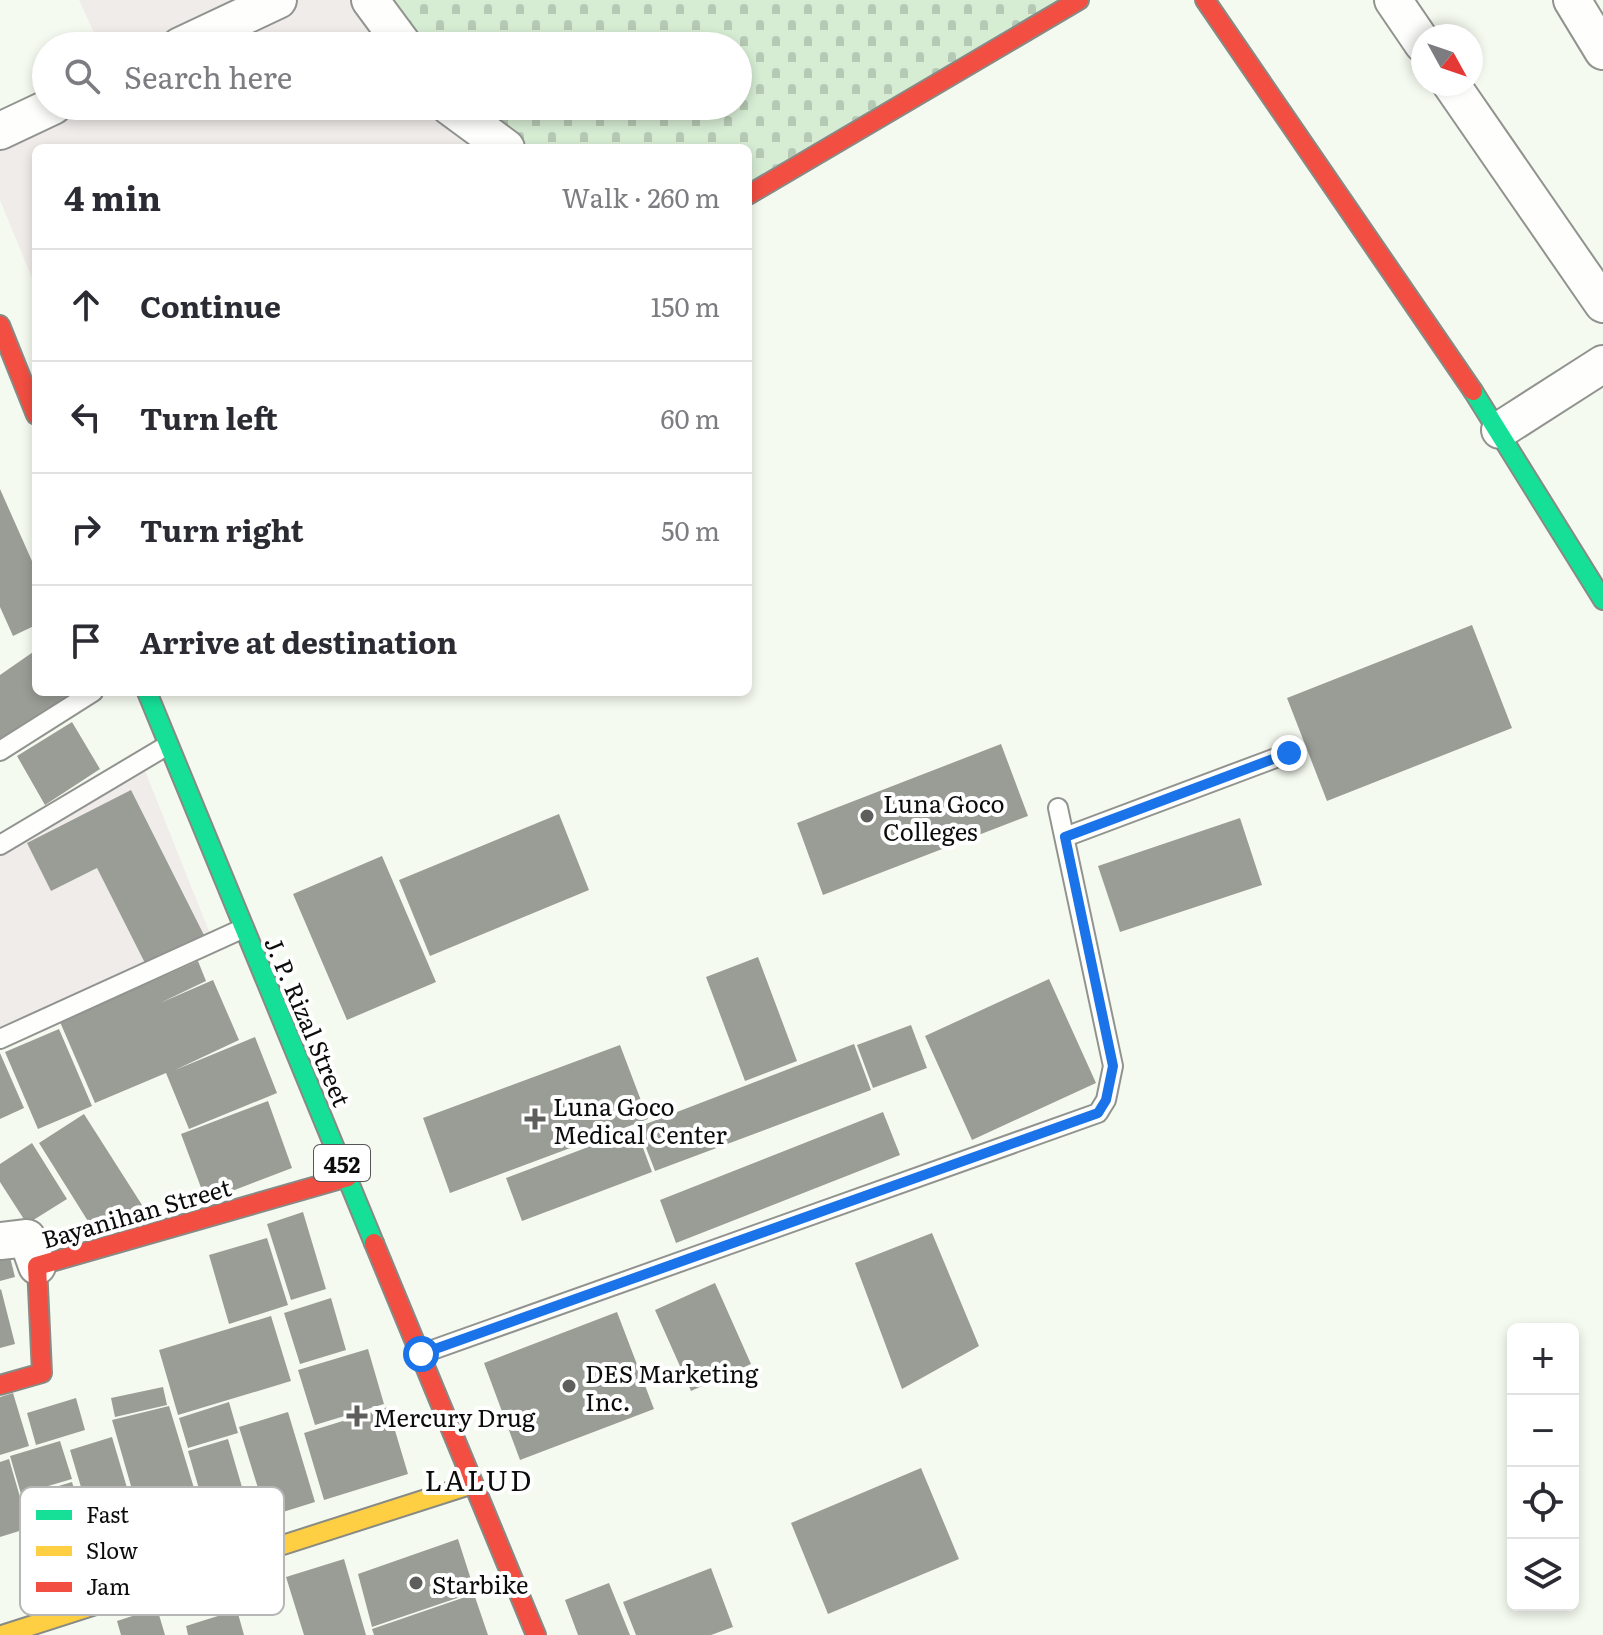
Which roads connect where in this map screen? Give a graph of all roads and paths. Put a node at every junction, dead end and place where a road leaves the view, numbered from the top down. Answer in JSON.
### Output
{"nodes":[{"id":1,"x":278,"y":0,"type":"edge"},
{"id":2,"x":370,"y":0,"type":"edge"},
{"id":3,"x":1079,"y":0,"type":"edge"},
{"id":4,"x":1205,"y":0,"type":"edge"},
{"id":5,"x":1393,"y":0,"type":"edge"},
{"id":6,"x":1572,"y":0,"type":"edge"},
{"id":7,"x":1411,"y":26,"type":"edge"},
{"id":8,"x":210,"y":32,"type":"edge"},
{"id":9,"x":394,"y":32,"type":"edge"},
{"id":10,"x":1603,"y":51,"type":"edge"},
{"id":11,"x":1459,"y":96,"type":"edge"},
{"id":12,"x":32,"y":116,"type":"edge"},
{"id":13,"x":468,"y":120,"type":"edge"},
{"id":14,"x":0,"y":131,"type":"edge"},
{"id":15,"x":501,"y":144,"type":"edge"},
{"id":16,"x":752,"y":193,"type":"edge"},
{"id":17,"x":1603,"y":304,"type":"edge"},
{"id":18,"x":0,"y":325,"type":"edge"},
{"id":19,"x":1603,"y":364,"type":"edge"},
{"id":20,"x":32,"y":405,"type":"edge"},
{"id":21,"x":1500,"y":430,"type":"junction"},
{"id":22,"x":1603,"y":600,"type":"edge"},
{"id":23,"x":87,"y":696,"type":"edge"},
{"id":24,"x":149,"y":696,"type":"edge"},
{"id":25,"x":168,"y":745,"type":"junction"},
{"id":26,"x":0,"y":751,"type":"edge"},
{"id":27,"x":1289,"y":753,"type":"dead end"},
{"id":28,"x":1058,"y":808,"type":"dead end"},
{"id":29,"x":1065,"y":837,"type":"junction"},
{"id":30,"x":0,"y":845,"type":"edge"},
{"id":31,"x":244,"y":928,"type":"junction"},
{"id":32,"x":0,"y":1039,"type":"edge"},
{"id":33,"x":348,"y":1177,"type":"junction"},
{"id":34,"x":0,"y":1241,"type":"edge"},
{"id":35,"x":37,"y":1266,"type":"junction"},
{"id":36,"x":421,"y":1354,"type":"junction"},
{"id":37,"x":0,"y":1385,"type":"edge"},
{"id":38,"x":473,"y":1484,"type":"junction"},
{"id":39,"x":284,"y":1545,"type":"edge"},
{"id":40,"x":64,"y":1615,"type":"edge"},
{"id":41,"x":2,"y":1635,"type":"edge"},
{"id":42,"x":536,"y":1635,"type":"edge"}],
"edges":[{"from":1,"to":8,"type":"street"},
{"from":2,"to":9,"type":"street"},
{"from":3,"to":16,"type":"main road"},
{"from":4,"to":21,"type":"main road"},
{"from":5,"to":7,"type":"street"},
{"from":6,"to":10,"type":"street"},
{"from":11,"to":17,"type":"street"},
{"from":12,"to":14,"type":"street"},
{"from":13,"to":15,"type":"street"},
{"from":18,"to":20,"type":"main road"},
{"from":19,"to":21,"type":"street"},
{"from":21,"to":22,"type":"main road"},
{"from":23,"to":26,"type":"lane"},
{"from":24,"to":25,"type":"main road","name":"J. P. Rizal Street","number":"452"},
{"from":25,"to":30,"type":"lane"},
{"from":25,"to":31,"type":"main road","name":"J. P. Rizal Street","number":"452"},
{"from":27,"to":29,"type":"lane"},
{"from":28,"to":29,"type":"lane"},
{"from":29,"to":36,"type":"lane"},
{"from":31,"to":32,"type":"lane"},
{"from":31,"to":33,"type":"main road","name":"J. P. Rizal Street","number":"452"},
{"from":33,"to":35,"type":"main road","name":"Bayanihan Street"},
{"from":33,"to":36,"type":"main road","name":"J. P. Rizal Street","number":"452"},
{"from":34,"to":35,"type":"street"},
{"from":35,"to":37,"type":"main road","name":"Bayanihan Street"},
{"from":36,"to":38,"type":"main road","name":"J. P. Rizal Street","number":"452"},
{"from":38,"to":39,"type":"main road"},
{"from":38,"to":42,"type":"main road","name":"J. P. Rizal Street","number":"452"},
{"from":40,"to":41,"type":"main road"}]}
